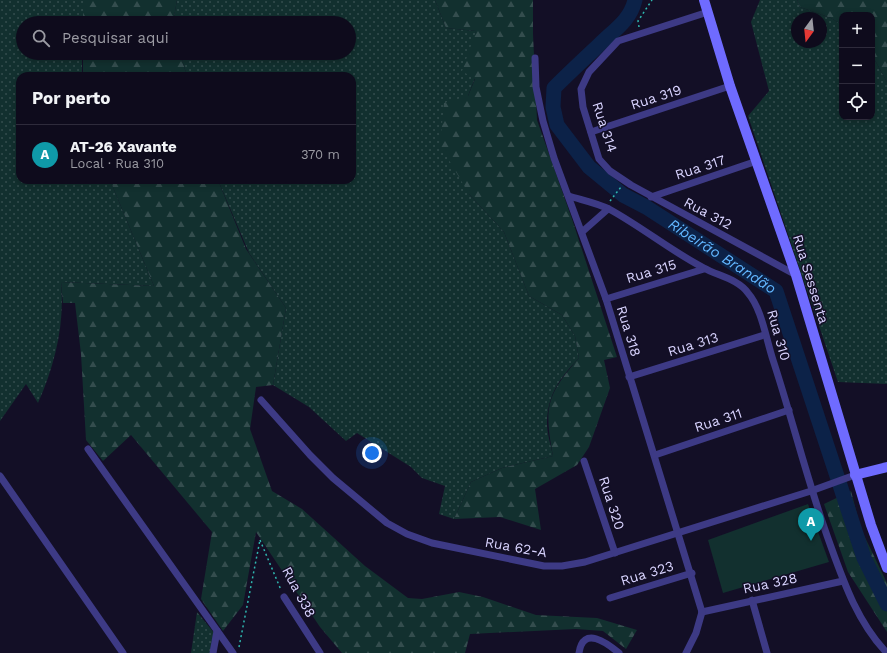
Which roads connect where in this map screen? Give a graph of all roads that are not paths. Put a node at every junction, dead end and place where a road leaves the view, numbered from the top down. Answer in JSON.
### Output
{"nodes":[{"id":1,"x":704,"y":0,"type":"edge"},
{"id":2,"x":708,"y":12,"type":"junction"},
{"id":3,"x":535,"y":58,"type":"dead end"},
{"id":4,"x":730,"y":86,"type":"junction"},
{"id":5,"x":591,"y":132,"type":"junction"},
{"id":6,"x":757,"y":161,"type":"junction"},
{"id":7,"x":610,"y":171,"type":"joint"},
{"id":8,"x":569,"y":196,"type":"junction"},
{"id":9,"x":651,"y":197,"type":"junction"},
{"id":10,"x":609,"y":205,"type":"junction"},
{"id":11,"x":582,"y":232,"type":"junction"},
{"id":12,"x":704,"y":269,"type":"junction"},
{"id":13,"x":796,"y":275,"type":"junction"},
{"id":14,"x":606,"y":299,"type":"junction"},
{"id":15,"x":764,"y":335,"type":"junction"},
{"id":16,"x":630,"y":377,"type":"junction"},
{"id":17,"x":261,"y":400,"type":"dead end"},
{"id":18,"x":789,"y":410,"type":"junction"},
{"id":19,"x":88,"y":449,"type":"dead end"},
{"id":20,"x":655,"y":455,"type":"junction"},
{"id":21,"x":584,"y":460,"type":"dead end"},
{"id":22,"x":887,"y":467,"type":"edge"},
{"id":23,"x":0,"y":476,"type":"edge"},
{"id":24,"x":850,"y":477,"type":"junction"},
{"id":25,"x":811,"y":491,"type":"junction"},
{"id":26,"x":679,"y":532,"type":"junction"},
{"id":27,"x":615,"y":553,"type":"junction"},
{"id":28,"x":887,"y":568,"type":"edge"},
{"id":29,"x":692,"y":573,"type":"junction"},
{"id":30,"x":843,"y":581,"type":"junction"},
{"id":31,"x":284,"y":597,"type":"road end"},
{"id":32,"x":610,"y":598,"type":"dead end"},
{"id":33,"x":752,"y":600,"type":"junction"},
{"id":34,"x":702,"y":612,"type":"junction"},
{"id":35,"x":217,"y":631,"type":"junction"},
{"id":36,"x":123,"y":653,"type":"edge"},
{"id":37,"x":213,"y":653,"type":"edge"},
{"id":38,"x":233,"y":653,"type":"edge"},
{"id":39,"x":320,"y":653,"type":"edge"},
{"id":40,"x":579,"y":653,"type":"edge"},
{"id":41,"x":619,"y":653,"type":"edge"},
{"id":42,"x":686,"y":653,"type":"edge"},
{"id":43,"x":767,"y":653,"type":"edge"},
{"id":44,"x":887,"y":653,"type":"edge"}],
"edges":[{"from":1,"to":2,"type":"street","name":"Rua Sessenta"},
{"from":2,"to":4,"type":"street","name":"Rua Sessenta"},
{"from":2,"to":5,"type":"street","name":"Rua 314"},
{"from":3,"to":8,"type":"street","name":"Rua 318"},
{"from":4,"to":5,"type":"street","name":"Rua 319"},
{"from":4,"to":6,"type":"street","name":"Rua Sessenta"},
{"from":5,"to":7,"type":"street","name":"Rua 314"},
{"from":6,"to":9,"type":"street","name":"Rua 317"},
{"from":6,"to":13,"type":"street","name":"Rua Sessenta"},
{"from":7,"to":9,"type":"street","name":"Rua 312"},
{"from":8,"to":10,"type":"street","name":"Rua 310"},
{"from":8,"to":11,"type":"street","name":"Rua 318"},
{"from":9,"to":13,"type":"street","name":"Rua 312"},
{"from":10,"to":11,"type":"street"},
{"from":10,"to":12,"type":"street","name":"Rua 310"},
{"from":11,"to":14,"type":"street","name":"Rua 318"},
{"from":12,"to":14,"type":"street","name":"Rua 315"},
{"from":12,"to":15,"type":"street","name":"Rua 310"},
{"from":13,"to":24,"type":"street","name":"Rua Sessenta"},
{"from":14,"to":16,"type":"street","name":"Rua 318"},
{"from":15,"to":16,"type":"street","name":"Rua 313"},
{"from":15,"to":18,"type":"street","name":"Rua 310"},
{"from":16,"to":20,"type":"street","name":"Rua 318"},
{"from":17,"to":27,"type":"street","name":"Rua 62-A"},
{"from":18,"to":20,"type":"street","name":"Rua 311"},
{"from":18,"to":25,"type":"street","name":"Rua 310"},
{"from":19,"to":35,"type":"street"},
{"from":20,"to":26,"type":"street","name":"Rua 318"},
{"from":21,"to":27,"type":"street","name":"Rua 320"},
{"from":22,"to":24,"type":"street"},
{"from":23,"to":36,"type":"street"},
{"from":24,"to":25,"type":"street","name":"Rua 62-A"},
{"from":24,"to":28,"type":"street","name":"Rua Sessenta"},
{"from":25,"to":26,"type":"street","name":"Rua 62-A"},
{"from":25,"to":30,"type":"street","name":"Rua 310"},
{"from":26,"to":27,"type":"street","name":"Rua 62-A"},
{"from":26,"to":29,"type":"street","name":"Rua 318"},
{"from":29,"to":32,"type":"street","name":"Rua 323"},
{"from":29,"to":34,"type":"street","name":"Rua 318"},
{"from":30,"to":33,"type":"street","name":"Rua 328"},
{"from":30,"to":44,"type":"street","name":"Rua 310"},
{"from":31,"to":39,"type":"street","name":"Rua 338"},
{"from":33,"to":34,"type":"street","name":"Rua 328"},
{"from":33,"to":43,"type":"street"},
{"from":34,"to":42,"type":"street"},
{"from":35,"to":37,"type":"street"},
{"from":35,"to":38,"type":"street"},
{"from":40,"to":41,"type":"street"}]}
